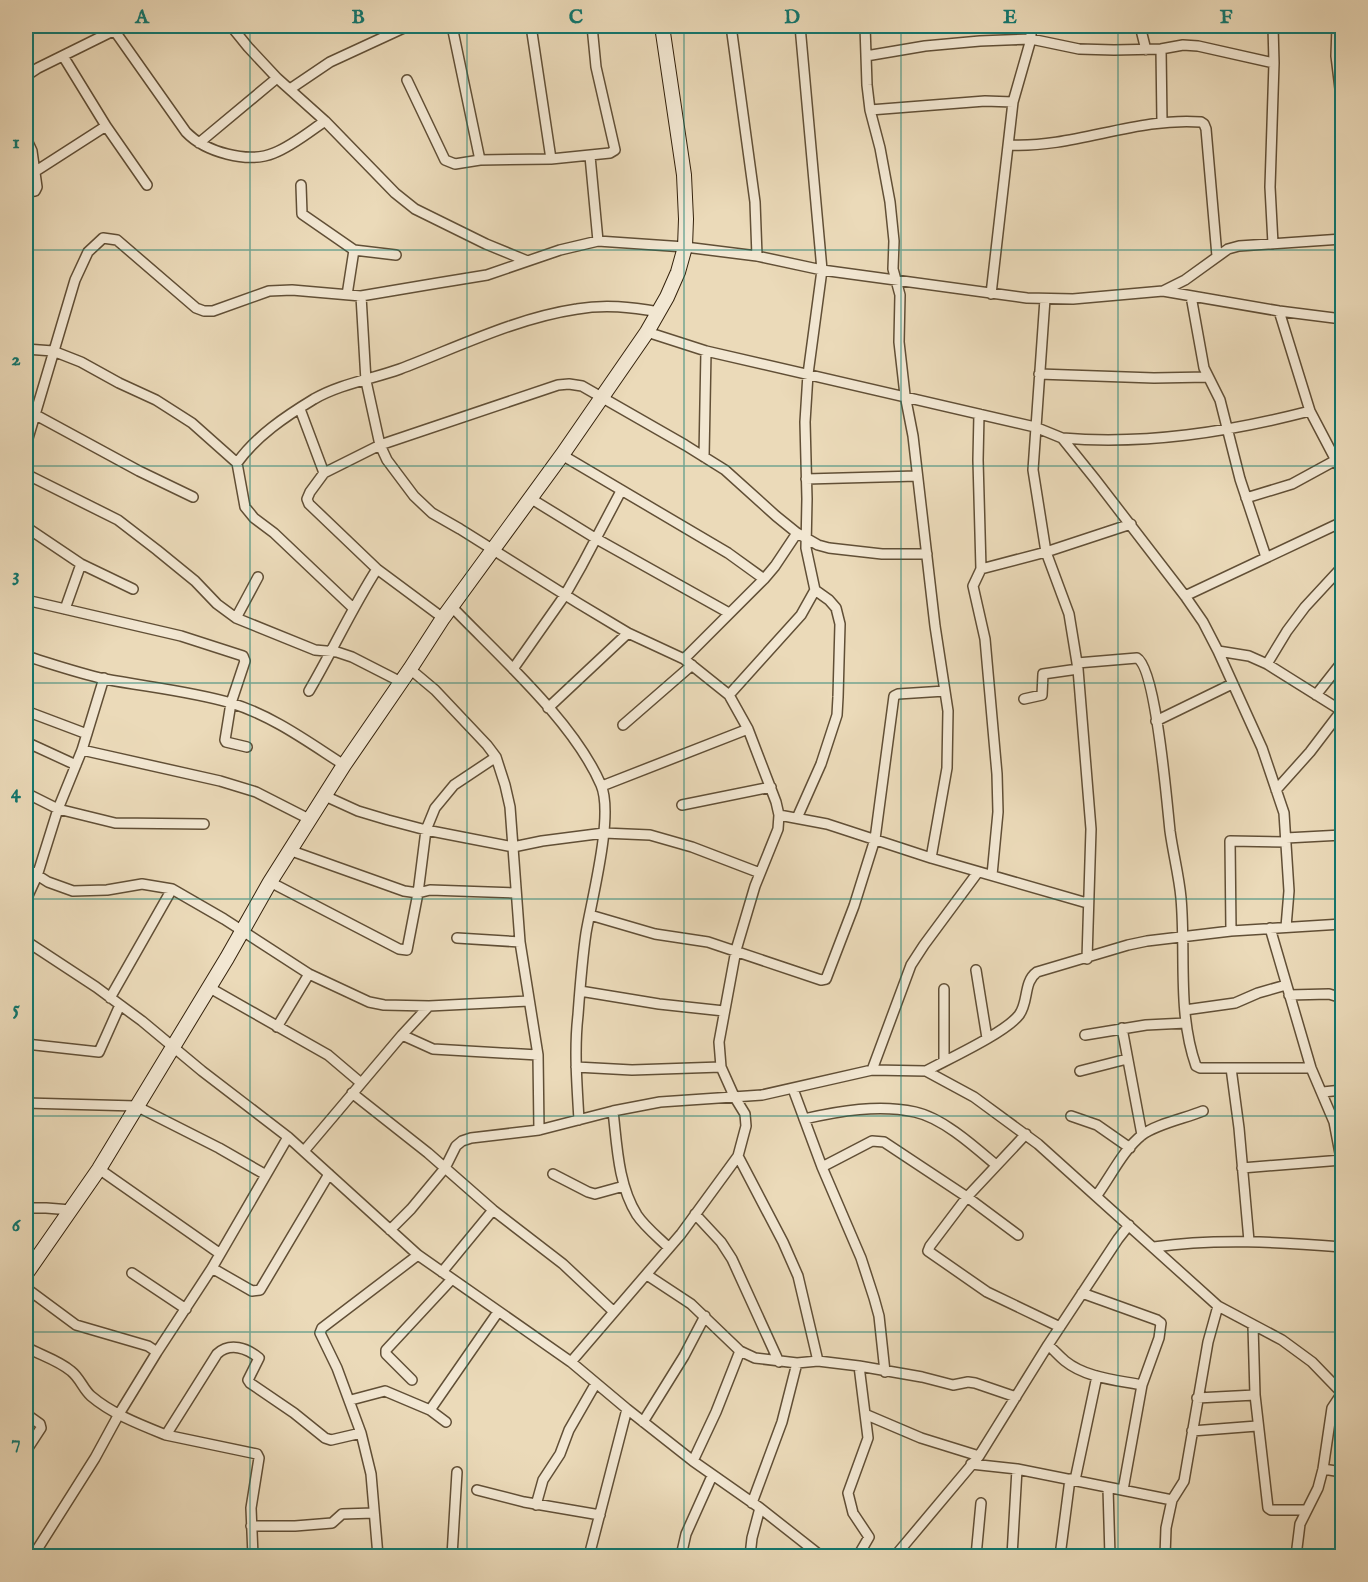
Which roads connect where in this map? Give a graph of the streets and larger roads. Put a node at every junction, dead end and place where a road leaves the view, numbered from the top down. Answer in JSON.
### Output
{"nodes":[{"id":1,"x":123,"y":26,"type":"edge"},
{"id":2,"x":231,"y":26,"type":"edge"},
{"id":3,"x":408,"y":26,"type":"edge"},
{"id":4,"x":452,"y":26,"type":"edge"},
{"id":5,"x":531,"y":26,"type":"edge"},
{"id":6,"x":592,"y":26,"type":"edge"},
{"id":7,"x":662,"y":26,"type":"edge"},
{"id":8,"x":731,"y":26,"type":"edge"},
{"id":9,"x":800,"y":26,"type":"edge"},
{"id":10,"x":865,"y":26,"type":"edge"},
{"id":11,"x":1031,"y":26,"type":"edge"},
{"id":12,"x":1140,"y":26,"type":"edge"},
{"id":13,"x":1274,"y":26,"type":"edge"},
{"id":14,"x":1336,"y":26,"type":"edge"},
{"id":15,"x":392,"y":28,"type":"edge"},
{"id":16,"x":114,"y":30,"type":"junction"},
{"id":17,"x":1031,"y":39,"type":"junction"},
{"id":18,"x":1161,"y":49,"type":"junction"},
{"id":19,"x":1146,"y":50,"type":"junction"},
{"id":20,"x":1339,"y":55,"type":"edge"},
{"id":21,"x":63,"y":56,"type":"junction"},
{"id":22,"x":866,"y":56,"type":"junction"},
{"id":23,"x":1274,"y":63,"type":"junction"},
{"id":24,"x":26,"y":76,"type":"edge"},
{"id":25,"x":277,"y":78,"type":"junction"},
{"id":26,"x":407,"y":80,"type":"dead end"},
{"id":27,"x":290,"y":89,"type":"junction"},
{"id":28,"x":1013,"y":102,"type":"junction"},
{"id":29,"x":1342,"y":105,"type":"edge"},
{"id":30,"x":870,"y":110,"type":"junction"},
{"id":31,"x":326,"y":121,"type":"junction"},
{"id":32,"x":1162,"y":122,"type":"junction"},
{"id":33,"x":106,"y":126,"type":"junction"},
{"id":34,"x":26,"y":138,"type":"edge"},
{"id":35,"x":199,"y":143,"type":"junction"},
{"id":36,"x":1010,"y":145,"type":"junction"},
{"id":37,"x":590,"y":156,"type":"junction"},
{"id":38,"x":551,"y":159,"type":"junction"},
{"id":39,"x":480,"y":160,"type":"junction"},
{"id":40,"x":36,"y":171,"type":"junction"},
{"id":41,"x":147,"y":185,"type":"dead end"},
{"id":42,"x":301,"y":185,"type":"dead end"},
{"id":43,"x":26,"y":192,"type":"edge"},
{"id":44,"x":1342,"y":239,"type":"edge"},
{"id":45,"x":598,"y":241,"type":"junction"},
{"id":46,"x":1272,"y":244,"type":"junction"},
{"id":47,"x":685,"y":247,"type":"junction"},
{"id":48,"x":354,"y":250,"type":"junction"},
{"id":49,"x":396,"y":255,"type":"dead end"},
{"id":50,"x":757,"y":256,"type":"junction"},
{"id":51,"x":1217,"y":256,"type":"junction"},
{"id":52,"x":525,"y":260,"type":"junction"},
{"id":53,"x":822,"y":270,"type":"junction"},
{"id":54,"x":896,"y":280,"type":"junction"},
{"id":55,"x":1163,"y":291,"type":"junction"},
{"id":56,"x":992,"y":294,"type":"junction"},
{"id":57,"x":347,"y":295,"type":"junction"},
{"id":58,"x":361,"y":296,"type":"junction"},
{"id":59,"x":1191,"y":296,"type":"junction"},
{"id":60,"x":1045,"y":299,"type":"junction"},
{"id":61,"x":1279,"y":311,"type":"junction"},
{"id":62,"x":659,"y":312,"type":"junction"},
{"id":63,"x":1342,"y":319,"type":"edge"},
{"id":64,"x":646,"y":332,"type":"junction"},
{"id":65,"x":26,"y":349,"type":"edge"},
{"id":66,"x":53,"y":351,"type":"junction"},
{"id":67,"x":706,"y":351,"type":"junction"},
{"id":68,"x":808,"y":374,"type":"junction"},
{"id":69,"x":1039,"y":374,"type":"junction"},
{"id":70,"x":1208,"y":377,"type":"junction"},
{"id":71,"x":366,"y":381,"type":"junction"},
{"id":72,"x":905,"y":395,"type":"junction"},
{"id":73,"x":601,"y":396,"type":"junction"},
{"id":74,"x":300,"y":408,"type":"junction"},
{"id":75,"x":1310,"y":411,"type":"junction"},
{"id":76,"x":34,"y":414,"type":"junction"},
{"id":77,"x":979,"y":414,"type":"junction"},
{"id":78,"x":1035,"y":427,"type":"junction"},
{"id":79,"x":1227,"y":429,"type":"junction"},
{"id":80,"x":1062,"y":438,"type":"junction"},
{"id":81,"x":26,"y":445,"type":"edge"},
{"id":82,"x":380,"y":445,"type":"junction"},
{"id":83,"x":562,"y":455,"type":"junction"},
{"id":84,"x":704,"y":457,"type":"junction"},
{"id":85,"x":1336,"y":460,"type":"junction"},
{"id":86,"x":237,"y":463,"type":"junction"},
{"id":87,"x":1342,"y":472,"type":"edge"},
{"id":88,"x":324,"y":473,"type":"junction"},
{"id":89,"x":26,"y":474,"type":"edge"},
{"id":90,"x":917,"y":476,"type":"junction"},
{"id":91,"x":806,"y":479,"type":"junction"},
{"id":92,"x":621,"y":491,"type":"junction"},
{"id":93,"x":193,"y":497,"type":"dead end"},
{"id":94,"x":530,"y":498,"type":"junction"},
{"id":95,"x":1246,"y":498,"type":"junction"},
{"id":96,"x":1342,"y":522,"type":"edge"},
{"id":97,"x":1131,"y":524,"type":"junction"},
{"id":98,"x":26,"y":527,"type":"edge"},
{"id":99,"x":797,"y":532,"type":"junction"},
{"id":100,"x":595,"y":538,"type":"junction"},
{"id":101,"x":806,"y":538,"type":"junction"},
{"id":102,"x":493,"y":549,"type":"junction"},
{"id":103,"x":1046,"y":552,"type":"junction"},
{"id":104,"x":927,"y":554,"type":"junction"},
{"id":105,"x":1266,"y":557,"type":"junction"},
{"id":106,"x":81,"y":564,"type":"junction"},
{"id":107,"x":1342,"y":567,"type":"edge"},
{"id":108,"x":377,"y":569,"type":"junction"},
{"id":109,"x":981,"y":569,"type":"junction"},
{"id":110,"x":258,"y":577,"type":"dead end"},
{"id":111,"x":764,"y":579,"type":"junction"},
{"id":112,"x":133,"y":589,"type":"dead end"},
{"id":113,"x":815,"y":590,"type":"junction"},
{"id":114,"x":565,"y":595,"type":"junction"},
{"id":115,"x":1185,"y":596,"type":"junction"},
{"id":116,"x":26,"y":600,"type":"edge"},
{"id":117,"x":353,"y":608,"type":"junction"},
{"id":118,"x":65,"y":609,"type":"junction"},
{"id":119,"x":448,"y":612,"type":"junction"},
{"id":120,"x":729,"y":613,"type":"junction"},
{"id":121,"x":237,"y":618,"type":"junction"},
{"id":122,"x":628,"y":633,"type":"junction"},
{"id":123,"x":332,"y":651,"type":"junction"},
{"id":124,"x":1218,"y":651,"type":"junction"},
{"id":125,"x":26,"y":656,"type":"edge"},
{"id":126,"x":688,"y":662,"type":"junction"},
{"id":127,"x":1342,"y":662,"type":"edge"},
{"id":128,"x":1267,"y":664,"type":"junction"},
{"id":129,"x":1078,"y":666,"type":"junction"},
{"id":130,"x":410,"y":669,"type":"junction"},
{"id":131,"x":513,"y":669,"type":"junction"},
{"id":132,"x":104,"y":678,"type":"junction"},
{"id":133,"x":401,"y":682,"type":"junction"},
{"id":134,"x":1232,"y":684,"type":"junction"},
{"id":135,"x":309,"y":691,"type":"dead end"},
{"id":136,"x":945,"y":691,"type":"junction"},
{"id":137,"x":729,"y":695,"type":"junction"},
{"id":138,"x":1316,"y":695,"type":"junction"},
{"id":139,"x":1024,"y":699,"type":"dead end"},
{"id":140,"x":231,"y":703,"type":"junction"},
{"id":141,"x":548,"y":708,"type":"junction"},
{"id":142,"x":26,"y":711,"type":"edge"},
{"id":143,"x":1342,"y":711,"type":"edge"},
{"id":144,"x":1156,"y":721,"type":"junction"},
{"id":145,"x":623,"y":725,"type":"dead end"},
{"id":146,"x":748,"y":729,"type":"junction"},
{"id":147,"x":87,"y":734,"type":"junction"},
{"id":148,"x":26,"y":742,"type":"edge"},
{"id":149,"x":247,"y":747,"type":"dead end"},
{"id":150,"x":82,"y":750,"type":"junction"},
{"id":151,"x":496,"y":758,"type":"junction"},
{"id":152,"x":76,"y":765,"type":"junction"},
{"id":153,"x":344,"y":765,"type":"junction"},
{"id":154,"x":602,"y":786,"type":"junction"},
{"id":155,"x":771,"y":787,"type":"junction"},
{"id":156,"x":1276,"y":790,"type":"junction"},
{"id":157,"x":26,"y":793,"type":"edge"},
{"id":158,"x":325,"y":796,"type":"junction"},
{"id":159,"x":682,"y":805,"type":"dead end"},
{"id":160,"x":58,"y":809,"type":"junction"},
{"id":161,"x":779,"y":815,"type":"junction"},
{"id":162,"x":797,"y":818,"type":"junction"},
{"id":163,"x":309,"y":819,"type":"junction"},
{"id":164,"x":204,"y":824,"type":"dead end"},
{"id":165,"x":426,"y":830,"type":"junction"},
{"id":166,"x":604,"y":833,"type":"junction"},
{"id":167,"x":1342,"y":834,"type":"edge"},
{"id":168,"x":875,"y":839,"type":"junction"},
{"id":169,"x":1286,"y":840,"type":"junction"},
{"id":170,"x":513,"y":847,"type":"junction"},
{"id":171,"x":289,"y":850,"type":"junction"},
{"id":172,"x":931,"y":858,"type":"junction"},
{"id":173,"x":26,"y":868,"type":"edge"},
{"id":174,"x":978,"y":872,"type":"junction"},
{"id":175,"x":760,"y":873,"type":"junction"},
{"id":176,"x":992,"y":875,"type":"junction"},
{"id":177,"x":38,"y":876,"type":"junction"},
{"id":178,"x":270,"y":882,"type":"junction"},
{"id":179,"x":172,"y":889,"type":"junction"},
{"id":180,"x":418,"y":893,"type":"junction"},
{"id":181,"x":516,"y":893,"type":"junction"},
{"id":182,"x":26,"y":900,"type":"edge"},
{"id":183,"x":1087,"y":903,"type":"junction"},
{"id":184,"x":590,"y":915,"type":"junction"},
{"id":185,"x":1342,"y":924,"type":"edge"},
{"id":186,"x":1286,"y":927,"type":"junction"},
{"id":187,"x":1270,"y":928,"type":"junction"},
{"id":188,"x":1231,"y":931,"type":"junction"},
{"id":189,"x":242,"y":932,"type":"junction"},
{"id":190,"x":1182,"y":937,"type":"junction"},
{"id":191,"x":457,"y":938,"type":"dead end"},
{"id":192,"x":26,"y":941,"type":"edge"},
{"id":193,"x":520,"y":942,"type":"junction"},
{"id":194,"x":736,"y":950,"type":"junction"},
{"id":195,"x":1087,"y":959,"type":"junction"},
{"id":196,"x":976,"y":970,"type":"dead end"},
{"id":197,"x":309,"y":974,"type":"junction"},
{"id":198,"x":210,"y":988,"type":"junction"},
{"id":199,"x":945,"y":989,"type":"dead end"},
{"id":200,"x":580,"y":990,"type":"junction"},
{"id":201,"x":1288,"y":990,"type":"junction"},
{"id":202,"x":110,"y":998,"type":"junction"},
{"id":203,"x":1342,"y":998,"type":"edge"},
{"id":204,"x":529,"y":1001,"type":"junction"},
{"id":205,"x":120,"y":1005,"type":"junction"},
{"id":206,"x":429,"y":1006,"type":"junction"},
{"id":207,"x":1185,"y":1010,"type":"junction"},
{"id":208,"x":724,"y":1011,"type":"junction"},
{"id":209,"x":1186,"y":1023,"type":"junction"},
{"id":210,"x":277,"y":1027,"type":"junction"},
{"id":211,"x":1122,"y":1028,"type":"junction"},
{"id":212,"x":402,"y":1035,"type":"junction"},
{"id":213,"x":1085,"y":1035,"type":"dead end"},
{"id":214,"x":987,"y":1038,"type":"junction"},
{"id":215,"x":26,"y":1044,"type":"edge"},
{"id":216,"x":174,"y":1046,"type":"junction"},
{"id":217,"x":538,"y":1055,"type":"junction"},
{"id":218,"x":1127,"y":1059,"type":"junction"},
{"id":219,"x":945,"y":1061,"type":"junction"},
{"id":220,"x":721,"y":1067,"type":"junction"},
{"id":221,"x":576,"y":1068,"type":"junction"},
{"id":222,"x":1231,"y":1068,"type":"junction"},
{"id":223,"x":1311,"y":1068,"type":"junction"},
{"id":224,"x":872,"y":1070,"type":"junction"},
{"id":225,"x":926,"y":1071,"type":"junction"},
{"id":226,"x":1080,"y":1071,"type":"dead end"},
{"id":227,"x":361,"y":1083,"type":"junction"},
{"id":228,"x":793,"y":1089,"type":"junction"},
{"id":229,"x":1342,"y":1090,"type":"edge"},
{"id":230,"x":1323,"y":1092,"type":"junction"},
{"id":231,"x":352,"y":1093,"type":"junction"},
{"id":232,"x":734,"y":1096,"type":"junction"},
{"id":233,"x":26,"y":1103,"type":"edge"},
{"id":234,"x":136,"y":1106,"type":"junction"},
{"id":235,"x":613,"y":1111,"type":"junction"},
{"id":236,"x":1203,"y":1111,"type":"dead end"},
{"id":237,"x":1071,"y":1116,"type":"dead end"},
{"id":238,"x":804,"y":1119,"type":"junction"},
{"id":239,"x":579,"y":1120,"type":"junction"},
{"id":240,"x":1338,"y":1123,"type":"edge"},
{"id":241,"x":539,"y":1130,"type":"junction"},
{"id":242,"x":1026,"y":1134,"type":"junction"},
{"id":243,"x":1142,"y":1135,"type":"junction"},
{"id":244,"x":288,"y":1137,"type":"junction"},
{"id":245,"x":1130,"y":1148,"type":"junction"},
{"id":246,"x":304,"y":1151,"type":"junction"},
{"id":247,"x":738,"y":1156,"type":"junction"},
{"id":248,"x":1342,"y":1162,"type":"edge"},
{"id":249,"x":996,"y":1165,"type":"junction"},
{"id":250,"x":822,"y":1167,"type":"junction"},
{"id":251,"x":445,"y":1168,"type":"junction"},
{"id":252,"x":1242,"y":1168,"type":"junction"},
{"id":253,"x":99,"y":1169,"type":"junction"},
{"id":254,"x":329,"y":1174,"type":"junction"},
{"id":255,"x":553,"y":1174,"type":"dead end"},
{"id":256,"x":266,"y":1175,"type":"junction"},
{"id":257,"x":624,"y":1186,"type":"junction"},
{"id":258,"x":1097,"y":1195,"type":"junction"},
{"id":259,"x":967,"y":1197,"type":"junction"},
{"id":260,"x":26,"y":1208,"type":"edge"},
{"id":261,"x":71,"y":1210,"type":"junction"},
{"id":262,"x":493,"y":1210,"type":"junction"},
{"id":263,"x":695,"y":1214,"type":"junction"},
{"id":264,"x":1130,"y":1225,"type":"junction"},
{"id":265,"x":390,"y":1230,"type":"junction"},
{"id":266,"x":1017,"y":1234,"type":"dead end"},
{"id":267,"x":1249,"y":1241,"type":"junction"},
{"id":268,"x":1154,"y":1247,"type":"junction"},
{"id":269,"x":1342,"y":1247,"type":"edge"},
{"id":270,"x":669,"y":1248,"type":"junction"},
{"id":271,"x":219,"y":1253,"type":"junction"},
{"id":272,"x":418,"y":1255,"type":"junction"},
{"id":273,"x":212,"y":1268,"type":"junction"},
{"id":274,"x":442,"y":1272,"type":"junction"},
{"id":275,"x":132,"y":1273,"type":"dead end"},
{"id":276,"x":26,"y":1274,"type":"edge"},
{"id":277,"x":647,"y":1275,"type":"junction"},
{"id":278,"x":452,"y":1280,"type":"junction"},
{"id":279,"x":26,"y":1288,"type":"edge"},
{"id":280,"x":1082,"y":1293,"type":"junction"},
{"id":281,"x":1218,"y":1306,"type":"junction"},
{"id":282,"x":186,"y":1309,"type":"junction"},
{"id":283,"x":498,"y":1311,"type":"junction"},
{"id":284,"x":614,"y":1311,"type":"junction"},
{"id":285,"x":705,"y":1316,"type":"junction"},
{"id":286,"x":1253,"y":1326,"type":"junction"},
{"id":287,"x":1060,"y":1328,"type":"junction"},
{"id":288,"x":1048,"y":1345,"type":"junction"},
{"id":289,"x":26,"y":1347,"type":"edge"},
{"id":290,"x":740,"y":1351,"type":"junction"},
{"id":291,"x":157,"y":1352,"type":"junction"},
{"id":292,"x":818,"y":1361,"type":"junction"},
{"id":293,"x":571,"y":1362,"type":"junction"},
{"id":294,"x":779,"y":1362,"type":"junction"},
{"id":295,"x":797,"y":1363,"type":"junction"},
{"id":296,"x":859,"y":1366,"type":"junction"},
{"id":297,"x":885,"y":1372,"type":"junction"},
{"id":298,"x":1098,"y":1376,"type":"junction"},
{"id":299,"x":412,"y":1380,"type":"dead end"},
{"id":300,"x":596,"y":1383,"type":"junction"},
{"id":301,"x":1143,"y":1386,"type":"junction"},
{"id":302,"x":1342,"y":1393,"type":"edge"},
{"id":303,"x":1255,"y":1395,"type":"junction"},
{"id":304,"x":1016,"y":1397,"type":"junction"},
{"id":305,"x":1197,"y":1398,"type":"junction"},
{"id":306,"x":351,"y":1400,"type":"junction"},
{"id":307,"x":627,"y":1409,"type":"junction"},
{"id":308,"x":430,"y":1410,"type":"junction"},
{"id":309,"x":26,"y":1414,"type":"edge"},
{"id":310,"x":119,"y":1414,"type":"junction"},
{"id":311,"x":867,"y":1415,"type":"junction"},
{"id":312,"x":446,"y":1422,"type":"dead end"},
{"id":313,"x":643,"y":1422,"type":"junction"},
{"id":314,"x":1257,"y":1426,"type":"junction"},
{"id":315,"x":1191,"y":1431,"type":"junction"},
{"id":316,"x":361,"y":1433,"type":"junction"},
{"id":317,"x":166,"y":1435,"type":"junction"},
{"id":318,"x":26,"y":1451,"type":"edge"},
{"id":319,"x":979,"y":1456,"type":"junction"},
{"id":320,"x":693,"y":1461,"type":"junction"},
{"id":321,"x":971,"y":1464,"type":"junction"},
{"id":322,"x":1017,"y":1469,"type":"junction"},
{"id":323,"x":1323,"y":1469,"type":"junction"},
{"id":324,"x":457,"y":1472,"type":"dead end"},
{"id":325,"x":1342,"y":1472,"type":"edge"},
{"id":326,"x":712,"y":1476,"type":"junction"},
{"id":327,"x":1072,"y":1479,"type":"junction"},
{"id":328,"x":1108,"y":1488,"type":"junction"},
{"id":329,"x":477,"y":1490,"type":"dead end"},
{"id":330,"x":1123,"y":1490,"type":"junction"},
{"id":331,"x":1172,"y":1500,"type":"junction"},
{"id":332,"x":981,"y":1503,"type":"dead end"},
{"id":333,"x":536,"y":1505,"type":"junction"},
{"id":334,"x":756,"y":1506,"type":"junction"},
{"id":335,"x":1307,"y":1510,"type":"junction"},
{"id":336,"x":374,"y":1513,"type":"junction"},
{"id":337,"x":600,"y":1515,"type":"junction"},
{"id":338,"x":251,"y":1526,"type":"junction"},
{"id":339,"x":33,"y":1557,"type":"edge"},
{"id":340,"x":254,"y":1557,"type":"edge"},
{"id":341,"x":378,"y":1557,"type":"edge"},
{"id":342,"x":452,"y":1557,"type":"edge"},
{"id":343,"x":589,"y":1557,"type":"edge"},
{"id":344,"x":681,"y":1557,"type":"edge"},
{"id":345,"x":750,"y":1557,"type":"edge"},
{"id":346,"x":821,"y":1557,"type":"edge"},
{"id":347,"x":858,"y":1557,"type":"edge"},
{"id":348,"x":895,"y":1557,"type":"edge"},
{"id":349,"x":976,"y":1557,"type":"edge"},
{"id":350,"x":1012,"y":1557,"type":"edge"},
{"id":351,"x":1060,"y":1557,"type":"edge"},
{"id":352,"x":1110,"y":1557,"type":"edge"},
{"id":353,"x":1165,"y":1557,"type":"edge"},
{"id":354,"x":1296,"y":1557,"type":"edge"}],
"edges":[{"from":1,"to":16,"type":"street"},
{"from":2,"to":25,"type":"street"},
{"from":3,"to":15,"type":"street"},
{"from":4,"to":39,"type":"street"},
{"from":5,"to":38,"type":"street"},
{"from":6,"to":37,"type":"street"},
{"from":7,"to":47,"type":"street"},
{"from":8,"to":50,"type":"street"},
{"from":9,"to":53,"type":"street"},
{"from":10,"to":22,"type":"street"},
{"from":11,"to":17,"type":"street"},
{"from":12,"to":19,"type":"street"},
{"from":13,"to":23,"type":"street"},
{"from":14,"to":20,"type":"street"},
{"from":15,"to":27,"type":"street"},
{"from":16,"to":21,"type":"street"},
{"from":16,"to":35,"type":"street"},
{"from":17,"to":19,"type":"street"},
{"from":17,"to":22,"type":"street"},
{"from":17,"to":28,"type":"street"},
{"from":18,"to":19,"type":"street"},
{"from":18,"to":23,"type":"street"},
{"from":18,"to":32,"type":"street"},
{"from":20,"to":29,"type":"street"},
{"from":21,"to":24,"type":"street"},
{"from":21,"to":33,"type":"street"},
{"from":22,"to":30,"type":"street"},
{"from":23,"to":46,"type":"street"},
{"from":25,"to":27,"type":"street"},
{"from":25,"to":35,"type":"street"},
{"from":26,"to":39,"type":"street"},
{"from":27,"to":31,"type":"street"},
{"from":28,"to":30,"type":"street"},
{"from":28,"to":36,"type":"street"},
{"from":30,"to":54,"type":"street"},
{"from":31,"to":35,"type":"street"},
{"from":31,"to":52,"type":"street"},
{"from":32,"to":36,"type":"street"},
{"from":32,"to":51,"type":"street"},
{"from":33,"to":40,"type":"street"},
{"from":33,"to":41,"type":"street"},
{"from":34,"to":40,"type":"street"},
{"from":36,"to":56,"type":"street"},
{"from":37,"to":38,"type":"street"},
{"from":37,"to":45,"type":"street"},
{"from":38,"to":39,"type":"street"},
{"from":40,"to":43,"type":"street"},
{"from":42,"to":48,"type":"street"},
{"from":44,"to":46,"type":"street"},
{"from":45,"to":47,"type":"street"},
{"from":45,"to":52,"type":"street"},
{"from":46,"to":51,"type":"street"},
{"from":47,"to":50,"type":"street"},
{"from":47,"to":62,"type":"street"},
{"from":48,"to":49,"type":"street"},
{"from":48,"to":57,"type":"street"},
{"from":50,"to":53,"type":"street"},
{"from":51,"to":55,"type":"street"},
{"from":52,"to":58,"type":"street"},
{"from":53,"to":54,"type":"street"},
{"from":53,"to":68,"type":"street"},
{"from":54,"to":56,"type":"street"},
{"from":54,"to":72,"type":"street"},
{"from":55,"to":59,"type":"street"},
{"from":55,"to":60,"type":"street"},
{"from":56,"to":60,"type":"street"},
{"from":57,"to":58,"type":"street"},
{"from":57,"to":66,"type":"street"},
{"from":58,"to":71,"type":"street"},
{"from":59,"to":61,"type":"street"},
{"from":59,"to":70,"type":"street"},
{"from":60,"to":69,"type":"street"},
{"from":61,"to":63,"type":"street"},
{"from":61,"to":75,"type":"street"},
{"from":62,"to":64,"type":"street"},
{"from":62,"to":71,"type":"street"},
{"from":64,"to":67,"type":"street"},
{"from":64,"to":73,"type":"street"},
{"from":65,"to":66,"type":"street"},
{"from":66,"to":76,"type":"street"},
{"from":66,"to":86,"type":"street"},
{"from":67,"to":68,"type":"street"},
{"from":67,"to":84,"type":"street"},
{"from":68,"to":72,"type":"street"},
{"from":68,"to":91,"type":"street"},
{"from":69,"to":70,"type":"street"},
{"from":69,"to":78,"type":"street"},
{"from":70,"to":79,"type":"street"},
{"from":71,"to":74,"type":"street"},
{"from":71,"to":82,"type":"street"},
{"from":72,"to":77,"type":"street"},
{"from":72,"to":90,"type":"street"},
{"from":73,"to":82,"type":"street"},
{"from":73,"to":83,"type":"street"},
{"from":73,"to":84,"type":"street"},
{"from":74,"to":86,"type":"street"},
{"from":74,"to":88,"type":"street"},
{"from":75,"to":79,"type":"street"},
{"from":75,"to":85,"type":"street"},
{"from":76,"to":81,"type":"street"},
{"from":76,"to":93,"type":"street"},
{"from":77,"to":78,"type":"street"},
{"from":77,"to":109,"type":"street"},
{"from":78,"to":80,"type":"street"},
{"from":78,"to":103,"type":"street"},
{"from":79,"to":80,"type":"street"},
{"from":79,"to":95,"type":"street"},
{"from":80,"to":97,"type":"street"},
{"from":82,"to":88,"type":"street"},
{"from":82,"to":102,"type":"street"},
{"from":83,"to":92,"type":"street"},
{"from":83,"to":94,"type":"street"},
{"from":84,"to":99,"type":"street"},
{"from":85,"to":87,"type":"street"},
{"from":85,"to":95,"type":"street"},
{"from":86,"to":117,"type":"street"},
{"from":88,"to":108,"type":"street"},
{"from":89,"to":121,"type":"street"},
{"from":90,"to":91,"type":"street"},
{"from":90,"to":104,"type":"street"},
{"from":91,"to":101,"type":"street"},
{"from":92,"to":100,"type":"street"},
{"from":92,"to":111,"type":"street"},
{"from":94,"to":100,"type":"street"},
{"from":94,"to":102,"type":"street"},
{"from":95,"to":105,"type":"street"},
{"from":96,"to":105,"type":"street"},
{"from":97,"to":103,"type":"street"},
{"from":97,"to":115,"type":"street"},
{"from":98,"to":106,"type":"street"},
{"from":99,"to":101,"type":"street"},
{"from":99,"to":111,"type":"street"},
{"from":100,"to":114,"type":"street"},
{"from":100,"to":120,"type":"street"},
{"from":101,"to":104,"type":"street"},
{"from":101,"to":113,"type":"street"},
{"from":102,"to":114,"type":"street"},
{"from":102,"to":119,"type":"street"},
{"from":103,"to":109,"type":"street"},
{"from":103,"to":129,"type":"street"},
{"from":104,"to":136,"type":"street"},
{"from":105,"to":115,"type":"street"},
{"from":106,"to":112,"type":"street"},
{"from":106,"to":118,"type":"street"},
{"from":107,"to":128,"type":"street"},
{"from":108,"to":117,"type":"street"},
{"from":108,"to":119,"type":"street"},
{"from":109,"to":176,"type":"street"},
{"from":110,"to":121,"type":"street"},
{"from":111,"to":120,"type":"street"},
{"from":113,"to":137,"type":"street"},
{"from":113,"to":162,"type":"street"},
{"from":114,"to":122,"type":"street"},
{"from":114,"to":131,"type":"street"},
{"from":115,"to":124,"type":"street"},
{"from":116,"to":118,"type":"street"},
{"from":117,"to":123,"type":"street"},
{"from":118,"to":140,"type":"street"},
{"from":119,"to":130,"type":"street"},
{"from":119,"to":131,"type":"street"},
{"from":120,"to":126,"type":"street"},
{"from":121,"to":123,"type":"street"},
{"from":122,"to":126,"type":"street"},
{"from":122,"to":141,"type":"street"},
{"from":123,"to":133,"type":"street"},
{"from":123,"to":135,"type":"street"},
{"from":124,"to":128,"type":"street"},
{"from":124,"to":134,"type":"street"},
{"from":125,"to":132,"type":"street"},
{"from":126,"to":137,"type":"street"},
{"from":126,"to":145,"type":"street"},
{"from":127,"to":138,"type":"street"},
{"from":128,"to":138,"type":"street"},
{"from":129,"to":139,"type":"street"},
{"from":129,"to":144,"type":"street"},
{"from":129,"to":183,"type":"street"},
{"from":130,"to":133,"type":"street"},
{"from":130,"to":151,"type":"street"},
{"from":131,"to":141,"type":"street"},
{"from":132,"to":140,"type":"street"},
{"from":132,"to":147,"type":"street"},
{"from":133,"to":153,"type":"street"},
{"from":134,"to":144,"type":"street"},
{"from":134,"to":156,"type":"street"},
{"from":136,"to":168,"type":"street"},
{"from":136,"to":172,"type":"street"},
{"from":137,"to":146,"type":"street"},
{"from":138,"to":143,"type":"street"},
{"from":140,"to":149,"type":"street"},
{"from":140,"to":153,"type":"street"},
{"from":141,"to":154,"type":"street"},
{"from":142,"to":147,"type":"street"},
{"from":143,"to":156,"type":"street"},
{"from":144,"to":190,"type":"street"},
{"from":146,"to":154,"type":"street"},
{"from":146,"to":155,"type":"street"},
{"from":147,"to":150,"type":"street"},
{"from":148,"to":152,"type":"street"},
{"from":150,"to":152,"type":"street"},
{"from":150,"to":163,"type":"street"},
{"from":151,"to":165,"type":"street"},
{"from":151,"to":170,"type":"street"},
{"from":152,"to":160,"type":"street"},
{"from":153,"to":158,"type":"street"},
{"from":154,"to":166,"type":"street"},
{"from":155,"to":159,"type":"street"},
{"from":155,"to":161,"type":"street"},
{"from":156,"to":169,"type":"street"},
{"from":157,"to":160,"type":"street"},
{"from":158,"to":163,"type":"street"},
{"from":158,"to":165,"type":"street"},
{"from":160,"to":164,"type":"street"},
{"from":160,"to":177,"type":"street"},
{"from":161,"to":162,"type":"street"},
{"from":161,"to":175,"type":"street"},
{"from":162,"to":168,"type":"street"},
{"from":163,"to":171,"type":"street"},
{"from":165,"to":170,"type":"street"},
{"from":165,"to":180,"type":"street"},
{"from":166,"to":170,"type":"street"},
{"from":166,"to":175,"type":"street"},
{"from":166,"to":184,"type":"street"},
{"from":167,"to":169,"type":"street"},
{"from":168,"to":172,"type":"street"},
{"from":168,"to":194,"type":"street"},
{"from":169,"to":186,"type":"street"},
{"from":169,"to":188,"type":"street"},
{"from":170,"to":181,"type":"street"},
{"from":171,"to":178,"type":"street"},
{"from":171,"to":180,"type":"street"},
{"from":172,"to":174,"type":"street"},
{"from":173,"to":177,"type":"street"},
{"from":174,"to":176,"type":"street"},
{"from":174,"to":224,"type":"street"},
{"from":175,"to":194,"type":"street"},
{"from":176,"to":183,"type":"street"},
{"from":177,"to":179,"type":"street"},
{"from":177,"to":182,"type":"street"},
{"from":178,"to":180,"type":"street"},
{"from":178,"to":189,"type":"street"},
{"from":179,"to":189,"type":"street"},
{"from":179,"to":202,"type":"street"},
{"from":180,"to":181,"type":"street"},
{"from":181,"to":193,"type":"street"},
{"from":183,"to":195,"type":"street"},
{"from":184,"to":194,"type":"street"},
{"from":184,"to":200,"type":"street"},
{"from":185,"to":186,"type":"street"},
{"from":186,"to":187,"type":"street"},
{"from":187,"to":188,"type":"street"},
{"from":187,"to":201,"type":"street"},
{"from":188,"to":190,"type":"street"},
{"from":189,"to":197,"type":"street"},
{"from":189,"to":198,"type":"street"},
{"from":190,"to":195,"type":"street"},
{"from":190,"to":207,"type":"street"},
{"from":191,"to":193,"type":"street"},
{"from":192,"to":202,"type":"street"},
{"from":193,"to":204,"type":"street"},
{"from":194,"to":208,"type":"street"},
{"from":195,"to":214,"type":"street"},
{"from":196,"to":214,"type":"street"},
{"from":197,"to":206,"type":"street"},
{"from":197,"to":210,"type":"street"},
{"from":198,"to":210,"type":"street"},
{"from":198,"to":216,"type":"street"},
{"from":199,"to":219,"type":"street"},
{"from":200,"to":208,"type":"street"},
{"from":200,"to":221,"type":"street"},
{"from":201,"to":203,"type":"street"},
{"from":201,"to":207,"type":"street"},
{"from":201,"to":223,"type":"street"},
{"from":202,"to":205,"type":"street"},
{"from":204,"to":206,"type":"street"},
{"from":204,"to":217,"type":"street"},
{"from":205,"to":215,"type":"street"},
{"from":205,"to":216,"type":"street"},
{"from":206,"to":212,"type":"street"},
{"from":207,"to":209,"type":"street"},
{"from":208,"to":220,"type":"street"},
{"from":209,"to":211,"type":"street"},
{"from":209,"to":222,"type":"street"},
{"from":210,"to":227,"type":"street"},
{"from":211,"to":213,"type":"street"},
{"from":211,"to":218,"type":"street"},
{"from":212,"to":217,"type":"street"},
{"from":212,"to":227,"type":"street"},
{"from":214,"to":219,"type":"street"},
{"from":216,"to":234,"type":"street"},
{"from":216,"to":244,"type":"street"},
{"from":217,"to":241,"type":"street"},
{"from":218,"to":226,"type":"street"},
{"from":218,"to":243,"type":"street"},
{"from":219,"to":225,"type":"street"},
{"from":220,"to":221,"type":"street"},
{"from":220,"to":232,"type":"street"},
{"from":221,"to":239,"type":"street"},
{"from":222,"to":223,"type":"street"},
{"from":222,"to":252,"type":"street"},
{"from":223,"to":230,"type":"street"},
{"from":224,"to":225,"type":"street"},
{"from":224,"to":228,"type":"street"},
{"from":225,"to":242,"type":"street"},
{"from":227,"to":231,"type":"street"},
{"from":228,"to":232,"type":"street"},
{"from":228,"to":238,"type":"street"},
{"from":229,"to":230,"type":"street"},
{"from":230,"to":240,"type":"street"},
{"from":231,"to":246,"type":"street"},
{"from":231,"to":251,"type":"street"},
{"from":232,"to":235,"type":"street"},
{"from":232,"to":247,"type":"street"},
{"from":233,"to":234,"type":"street"},
{"from":234,"to":253,"type":"street"},
{"from":234,"to":256,"type":"street"},
{"from":235,"to":239,"type":"street"},
{"from":235,"to":257,"type":"street"},
{"from":236,"to":243,"type":"street"},
{"from":237,"to":245,"type":"street"},
{"from":238,"to":249,"type":"street"},
{"from":238,"to":250,"type":"street"},
{"from":239,"to":241,"type":"street"},
{"from":240,"to":248,"type":"street"},
{"from":241,"to":251,"type":"street"},
{"from":242,"to":249,"type":"street"},
{"from":242,"to":258,"type":"street"},
{"from":243,"to":245,"type":"street"},
{"from":244,"to":246,"type":"street"},
{"from":244,"to":256,"type":"street"},
{"from":245,"to":258,"type":"street"},
{"from":246,"to":254,"type":"street"},
{"from":247,"to":263,"type":"street"},
{"from":247,"to":292,"type":"street"},
{"from":248,"to":252,"type":"street"},
{"from":249,"to":259,"type":"street"},
{"from":250,"to":259,"type":"street"},
{"from":250,"to":297,"type":"street"},
{"from":251,"to":262,"type":"street"},
{"from":251,"to":265,"type":"street"},
{"from":252,"to":267,"type":"street"},
{"from":253,"to":261,"type":"street"},
{"from":253,"to":271,"type":"street"},
{"from":254,"to":265,"type":"street"},
{"from":254,"to":273,"type":"street"},
{"from":255,"to":257,"type":"street"},
{"from":256,"to":271,"type":"street"},
{"from":257,"to":270,"type":"street"},
{"from":258,"to":264,"type":"street"},
{"from":259,"to":266,"type":"street"},
{"from":259,"to":287,"type":"street"},
{"from":260,"to":261,"type":"street"},
{"from":261,"to":276,"type":"street"},
{"from":262,"to":274,"type":"street"},
{"from":262,"to":284,"type":"street"},
{"from":263,"to":270,"type":"street"},
{"from":263,"to":294,"type":"street"},
{"from":264,"to":268,"type":"street"},
{"from":264,"to":280,"type":"street"},
{"from":265,"to":272,"type":"street"},
{"from":267,"to":268,"type":"street"},
{"from":267,"to":269,"type":"street"},
{"from":268,"to":281,"type":"street"},
{"from":270,"to":277,"type":"street"},
{"from":271,"to":273,"type":"street"},
{"from":272,"to":274,"type":"street"},
{"from":272,"to":306,"type":"street"},
{"from":273,"to":282,"type":"street"},
{"from":274,"to":278,"type":"street"},
{"from":275,"to":282,"type":"street"},
{"from":277,"to":284,"type":"street"},
{"from":277,"to":285,"type":"street"},
{"from":278,"to":283,"type":"street"},
{"from":278,"to":299,"type":"street"},
{"from":279,"to":291,"type":"street"},
{"from":280,"to":287,"type":"street"},
{"from":280,"to":301,"type":"street"},
{"from":281,"to":286,"type":"street"},
{"from":281,"to":305,"type":"street"},
{"from":282,"to":291,"type":"street"},
{"from":283,"to":293,"type":"street"},
{"from":283,"to":308,"type":"street"},
{"from":284,"to":293,"type":"street"},
{"from":285,"to":290,"type":"street"},
{"from":285,"to":313,"type":"street"},
{"from":286,"to":302,"type":"street"},
{"from":286,"to":303,"type":"street"},
{"from":287,"to":288,"type":"street"},
{"from":288,"to":298,"type":"street"},
{"from":288,"to":304,"type":"street"},
{"from":289,"to":310,"type":"street"},
{"from":290,"to":294,"type":"street"},
{"from":290,"to":320,"type":"street"},
{"from":291,"to":310,"type":"street"},
{"from":292,"to":295,"type":"street"},
{"from":292,"to":296,"type":"street"},
{"from":293,"to":300,"type":"street"},
{"from":294,"to":295,"type":"street"},
{"from":295,"to":334,"type":"street"},
{"from":296,"to":297,"type":"street"},
{"from":296,"to":311,"type":"street"},
{"from":297,"to":304,"type":"street"},
{"from":298,"to":301,"type":"street"},
{"from":298,"to":327,"type":"street"},
{"from":300,"to":307,"type":"street"},
{"from":300,"to":333,"type":"street"},
{"from":301,"to":330,"type":"street"},
{"from":302,"to":323,"type":"street"},
{"from":303,"to":305,"type":"street"},
{"from":303,"to":314,"type":"street"},
{"from":304,"to":319,"type":"street"},
{"from":305,"to":315,"type":"street"},
{"from":306,"to":308,"type":"street"},
{"from":306,"to":316,"type":"street"},
{"from":307,"to":313,"type":"street"},
{"from":307,"to":337,"type":"street"},
{"from":308,"to":312,"type":"street"},
{"from":309,"to":318,"type":"street"},
{"from":310,"to":317,"type":"street"},
{"from":310,"to":339,"type":"street"},
{"from":311,"to":319,"type":"street"},
{"from":311,"to":347,"type":"street"},
{"from":313,"to":320,"type":"street"},
{"from":314,"to":315,"type":"street"},
{"from":314,"to":335,"type":"street"},
{"from":315,"to":331,"type":"street"},
{"from":316,"to":317,"type":"street"},
{"from":316,"to":336,"type":"street"},
{"from":317,"to":338,"type":"street"},
{"from":319,"to":321,"type":"street"},
{"from":320,"to":326,"type":"street"},
{"from":321,"to":322,"type":"street"},
{"from":321,"to":348,"type":"street"},
{"from":322,"to":327,"type":"street"},
{"from":322,"to":350,"type":"street"},
{"from":323,"to":325,"type":"street"},
{"from":323,"to":335,"type":"street"},
{"from":324,"to":342,"type":"street"},
{"from":326,"to":334,"type":"street"},
{"from":326,"to":344,"type":"street"},
{"from":327,"to":328,"type":"street"},
{"from":327,"to":351,"type":"street"},
{"from":328,"to":330,"type":"street"},
{"from":328,"to":352,"type":"street"},
{"from":329,"to":333,"type":"street"},
{"from":330,"to":331,"type":"street"},
{"from":331,"to":353,"type":"street"},
{"from":332,"to":349,"type":"street"},
{"from":333,"to":337,"type":"street"},
{"from":334,"to":345,"type":"street"},
{"from":334,"to":346,"type":"street"},
{"from":335,"to":354,"type":"street"},
{"from":336,"to":338,"type":"street"},
{"from":336,"to":341,"type":"street"},
{"from":337,"to":343,"type":"street"},
{"from":338,"to":340,"type":"street"}]}
